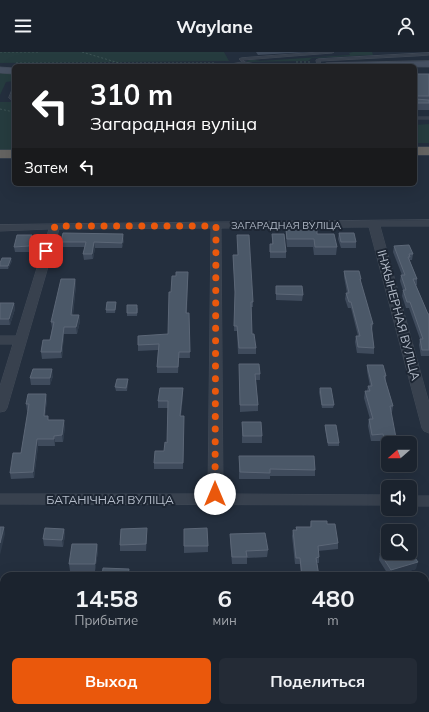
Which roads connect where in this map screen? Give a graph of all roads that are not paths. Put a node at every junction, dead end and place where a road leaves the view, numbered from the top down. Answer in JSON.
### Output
{"nodes":[{"id":1,"x":332,"y":52,"type":"edge"},
{"id":2,"x":377,"y":52,"type":"edge"},
{"id":3,"x":429,"y":54,"type":"edge"},
{"id":4,"x":381,"y":57,"type":"junction"},
{"id":5,"x":244,"y":63,"type":"junction"},
{"id":6,"x":237,"y":64,"type":"edge"},
{"id":7,"x":251,"y":64,"type":"edge"},
{"id":8,"x":319,"y":64,"type":"edge"},
{"id":9,"x":417,"y":64,"type":"edge"},
{"id":10,"x":429,"y":64,"type":"edge"},
{"id":11,"x":12,"y":67,"type":"edge"},
{"id":12,"x":417,"y":68,"type":"edge"},
{"id":13,"x":429,"y":68,"type":"edge"},
{"id":14,"x":0,"y":69,"type":"edge"},
{"id":15,"x":417,"y":118,"type":"edge"},
{"id":16,"x":429,"y":118,"type":"edge"},
{"id":17,"x":417,"y":151,"type":"edge"},
{"id":18,"x":429,"y":151,"type":"edge"},
{"id":19,"x":0,"y":154,"type":"edge"},
{"id":20,"x":12,"y":154,"type":"edge"},
{"id":21,"x":417,"y":158,"type":"edge"},
{"id":22,"x":429,"y":158,"type":"edge"},
{"id":23,"x":12,"y":161,"type":"edge"},
{"id":24,"x":0,"y":162,"type":"edge"},
{"id":25,"x":429,"y":223,"type":"edge"},
{"id":26,"x":374,"y":225,"type":"junction"},
{"id":27,"x":55,"y":226,"type":"junction"},
{"id":28,"x":216,"y":226,"type":"junction"},
{"id":29,"x":0,"y":228,"type":"edge"},
{"id":30,"x":0,"y":340,"type":"edge"},
{"id":31,"x":21,"y":340,"type":"junction"},
{"id":32,"x":0,"y":408,"type":"edge"},
{"id":33,"x":429,"y":428,"type":"edge"},
{"id":34,"x":0,"y":500,"type":"edge"},
{"id":35,"x":215,"y":500,"type":"junction"},
{"id":36,"x":381,"y":500,"type":"edge"},
{"id":37,"x":417,"y":501,"type":"edge"},
{"id":38,"x":429,"y":501,"type":"edge"}],
"edges":[{"from":1,"to":5,"type":"lane"},
{"from":2,"to":4,"type":"lane"},
{"from":3,"to":4,"type":"lane"},
{"from":4,"to":8,"type":"lane"},
{"from":5,"to":6,"type":"lane"},
{"from":5,"to":7,"type":"lane"},
{"from":9,"to":10,"type":"main road"},
{"from":11,"to":14,"type":"main road"},
{"from":12,"to":13,"type":"main road"},
{"from":15,"to":16,"type":"lane"},
{"from":17,"to":18,"type":"highway"},
{"from":19,"to":20,"type":"highway"},
{"from":21,"to":22,"type":"highway"},
{"from":23,"to":24,"type":"highway"},
{"from":25,"to":26,"type":"street","name":"ЗАГАРАДНАЯ ВУЛІЦА"},
{"from":26,"to":28,"type":"street","name":"ЗАГАРАДНАЯ ВУЛІЦА"},
{"from":26,"to":33,"type":"street","name":"ІНЖЫНЕРНАЯ ВУЛІЦА"},
{"from":27,"to":28,"type":"street","name":"ЗАГАРАДНАЯ ВУЛІЦА"},
{"from":27,"to":29,"type":"street","name":"ЗАГАРАДНАЯ ВУЛІЦА"},
{"from":27,"to":31,"type":"street"},
{"from":28,"to":35,"type":"street"},
{"from":30,"to":31,"type":"street"},
{"from":31,"to":32,"type":"street"},
{"from":34,"to":35,"type":"street","name":"БАТАНІЧНАЯ ВУЛІЦА"},
{"from":35,"to":36,"type":"street","name":"БАТАНІЧНАЯ ВУЛІЦА"},
{"from":37,"to":38,"type":"street"}]}
